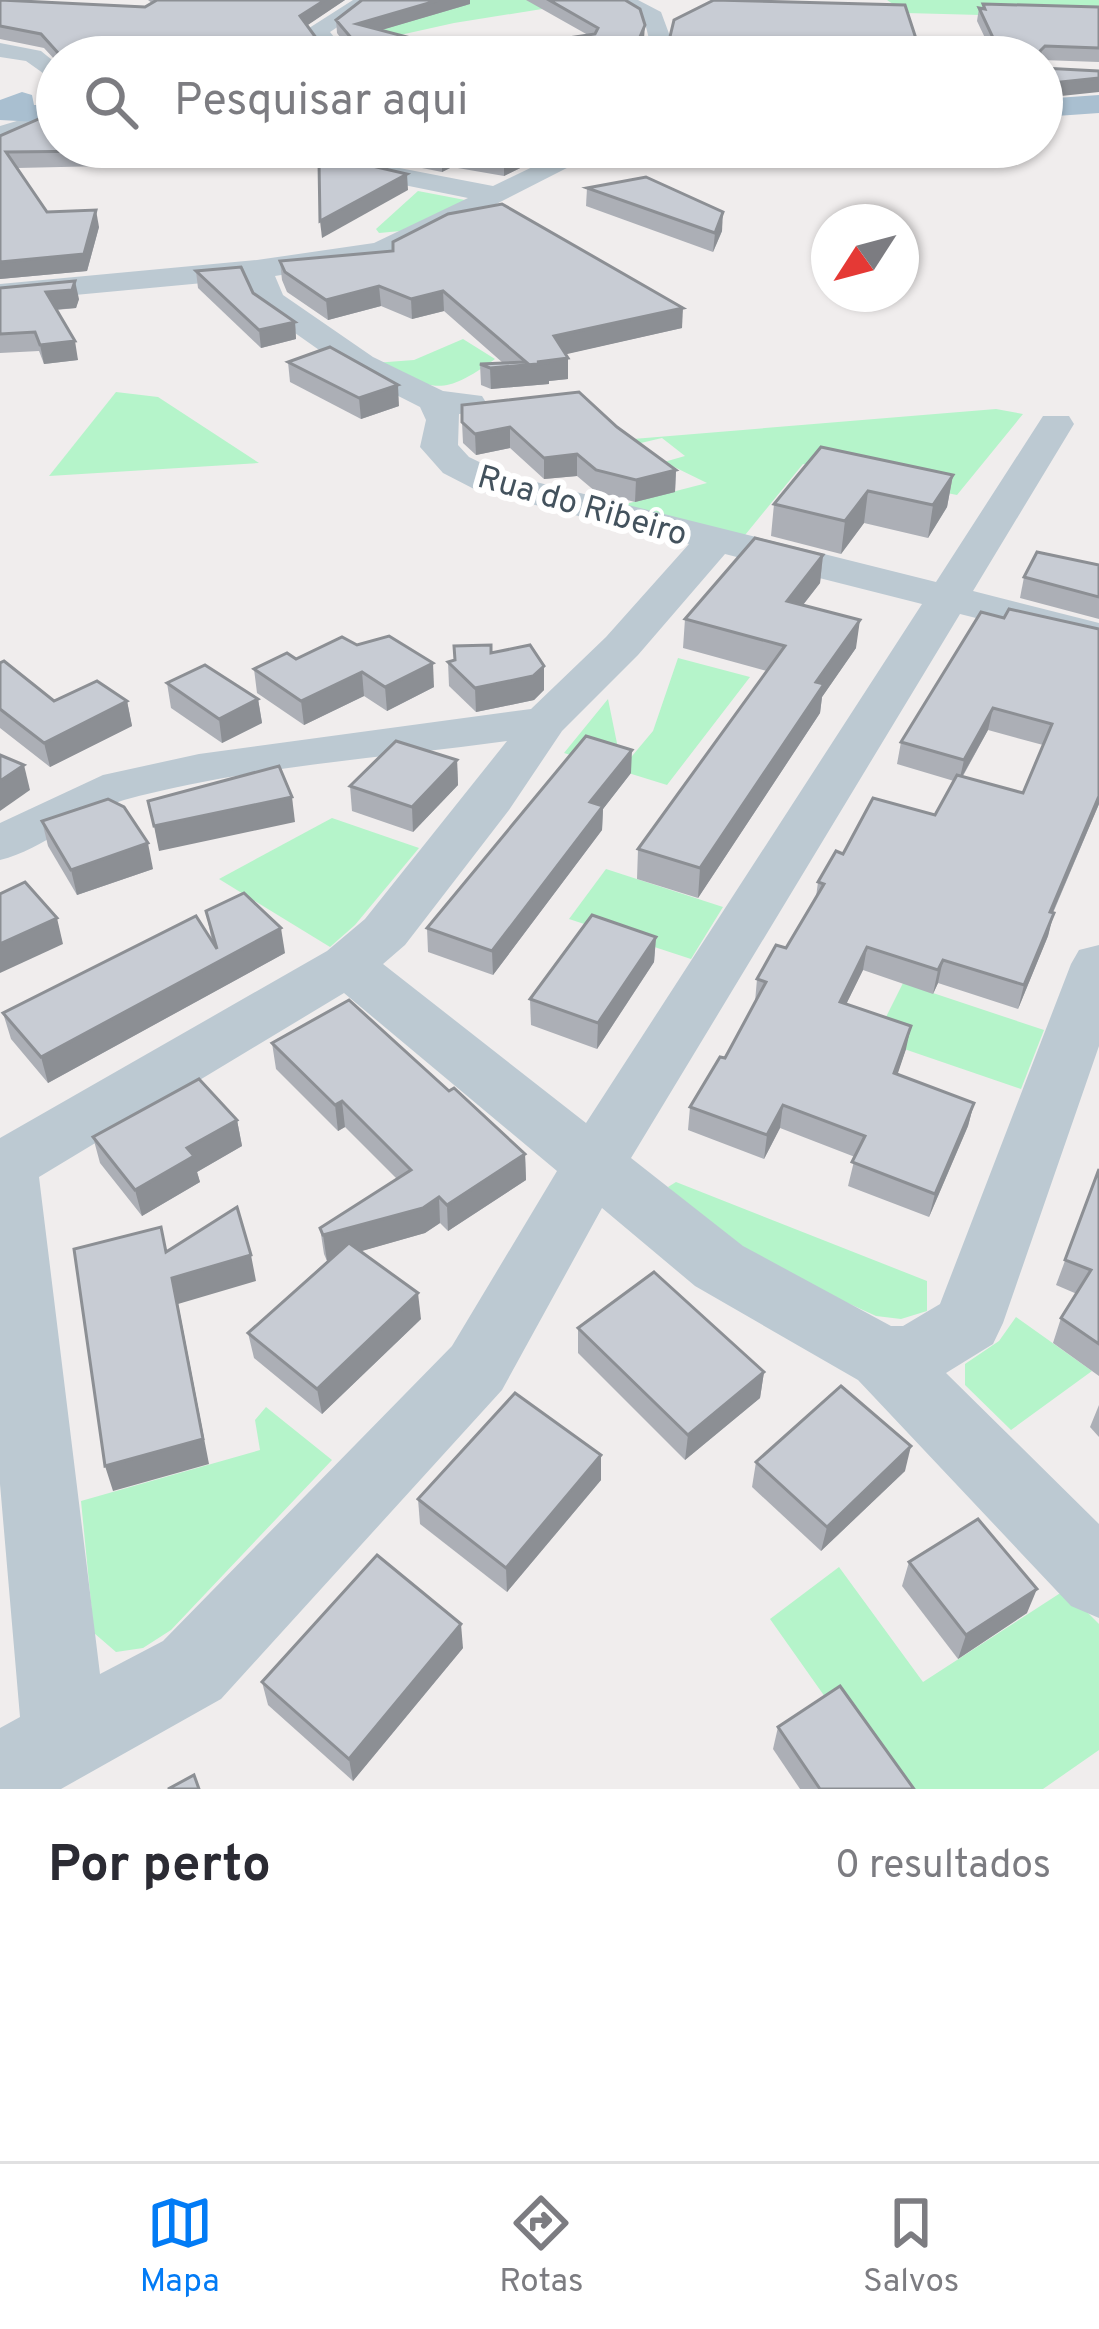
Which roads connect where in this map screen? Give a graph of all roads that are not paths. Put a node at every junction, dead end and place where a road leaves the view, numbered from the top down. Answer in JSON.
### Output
{"nodes":[{"id":1,"x":368,"y":0,"type":"edge"},
{"id":2,"x":622,"y":0,"type":"edge"},
{"id":3,"x":322,"y":36,"type":"edge"},
{"id":4,"x":659,"y":36,"type":"edge"},
{"id":5,"x":0,"y":50,"type":"edge"},
{"id":6,"x":36,"y":58,"type":"edge"},
{"id":7,"x":1099,"y":103,"type":"edge"},
{"id":8,"x":1063,"y":106,"type":"edge"},
{"id":9,"x":354,"y":168,"type":"edge"},
{"id":10,"x":552,"y":168,"type":"edge"},
{"id":11,"x":496,"y":195,"type":"junction"},
{"id":12,"x":257,"y":269,"type":"junction"},
{"id":13,"x":0,"y":293,"type":"edge"},
{"id":14,"x":450,"y":394,"type":"junction"},
{"id":15,"x":508,"y":404,"type":"edge"},
{"id":16,"x":1056,"y":424,"type":"dead end"},
{"id":17,"x":713,"y":542,"type":"junction"},
{"id":18,"x":950,"y":597,"type":"junction"},
{"id":19,"x":1099,"y":636,"type":"edge"},
{"id":20,"x":544,"y":721,"type":"junction"},
{"id":21,"x":0,"y":844,"type":"edge"},
{"id":22,"x":1099,"y":964,"type":"edge"},
{"id":23,"x":347,"y":965,"type":"junction"},
{"id":24,"x":594,"y":1164,"type":"junction"},
{"id":25,"x":3,"y":1168,"type":"edge"},
{"id":26,"x":884,"y":1358,"type":"junction"},
{"id":27,"x":1099,"y":1579,"type":"edge"},
{"id":28,"x":33,"y":1758,"type":"edge"}],
"edges":[{"from":1,"to":3,"type":"street"},
{"from":2,"to":4,"type":"street"},
{"from":5,"to":6,"type":"street"},
{"from":7,"to":8,"type":"main road"},
{"from":9,"to":11,"type":"street"},
{"from":10,"to":11,"type":"street"},
{"from":11,"to":12,"type":"street"},
{"from":12,"to":13,"type":"street"},
{"from":12,"to":14,"type":"street","name":"Rua do Ribeiro"},
{"from":14,"to":15,"type":"street","name":"Rua do Ribeiro"},
{"from":14,"to":17,"type":"street","name":"Rua do Ribeiro"},
{"from":16,"to":18,"type":"street"},
{"from":17,"to":18,"type":"street","name":"Rua do Ribeiro"},
{"from":17,"to":20,"type":"street"},
{"from":18,"to":19,"type":"street","name":"Rua do Ribeiro"},
{"from":18,"to":24,"type":"street"},
{"from":20,"to":21,"type":"street"},
{"from":20,"to":23,"type":"street"},
{"from":22,"to":26,"type":"street"},
{"from":23,"to":24,"type":"street"},
{"from":23,"to":25,"type":"street"},
{"from":24,"to":26,"type":"street"},
{"from":24,"to":28,"type":"street"},
{"from":25,"to":28,"type":"street"},
{"from":26,"to":27,"type":"street"}]}
